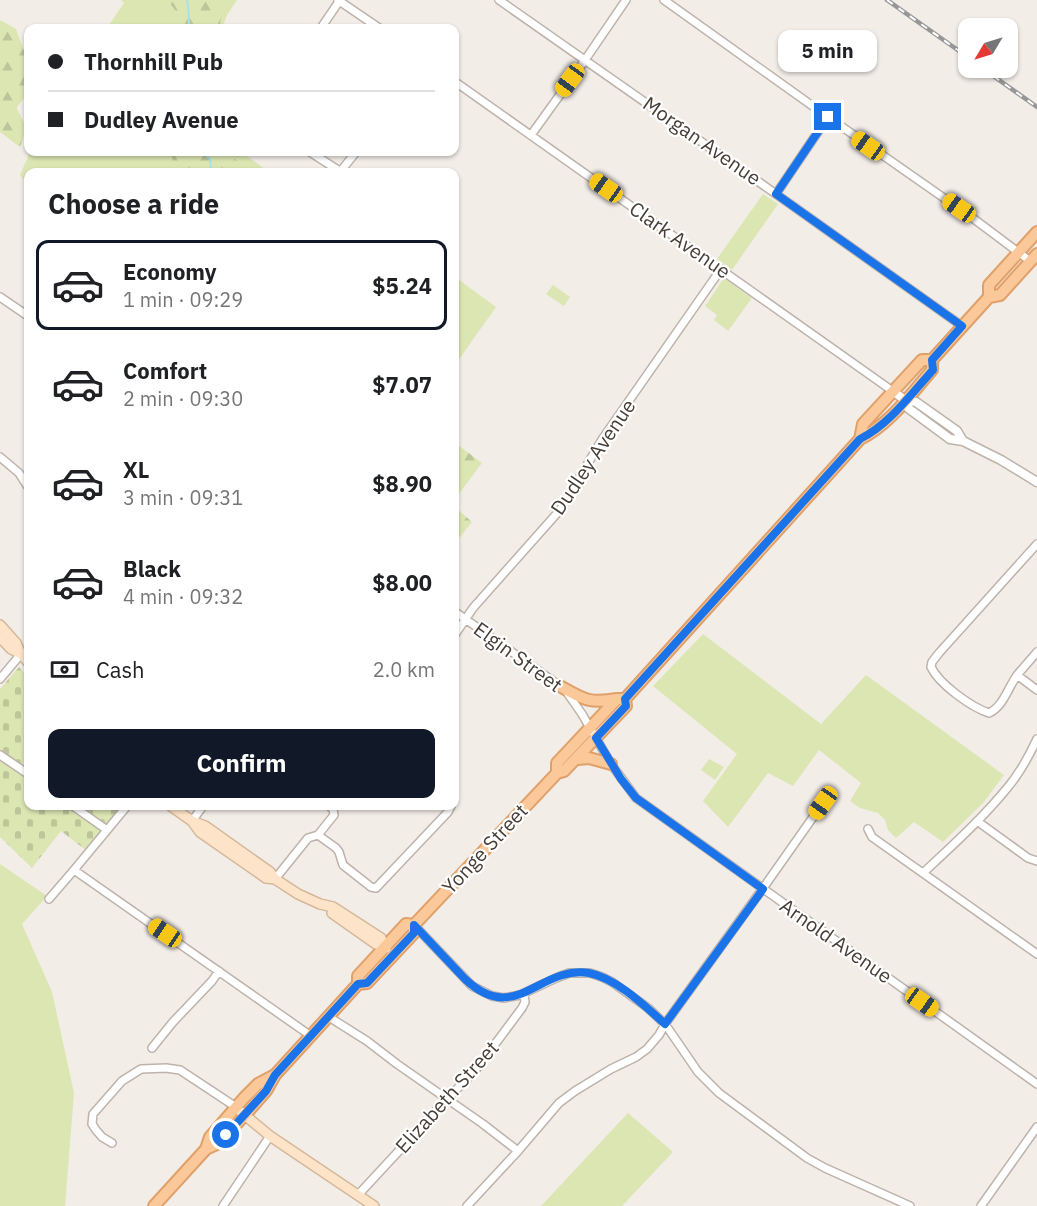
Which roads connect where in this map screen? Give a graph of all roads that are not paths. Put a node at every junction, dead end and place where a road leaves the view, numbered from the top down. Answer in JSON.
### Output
{"nodes":[{"id":1,"x":339,"y":0,"type":"edge"},
{"id":2,"x":499,"y":0,"type":"edge"},
{"id":3,"x":626,"y":0,"type":"edge"},
{"id":4,"x":664,"y":0,"type":"edge"},
{"id":5,"x":324,"y":24,"type":"edge"},
{"id":6,"x":373,"y":24,"type":"edge"},
{"id":7,"x":585,"y":60,"type":"junction"},
{"id":8,"x":459,"y":85,"type":"edge"},
{"id":9,"x":828,"y":117,"type":"junction"},
{"id":10,"x":531,"y":135,"type":"junction"},
{"id":11,"x":316,"y":156,"type":"edge"},
{"id":12,"x":353,"y":156,"type":"edge"},
{"id":13,"x":334,"y":168,"type":"edge"},
{"id":14,"x":343,"y":168,"type":"edge"},
{"id":15,"x":776,"y":194,"type":"junction"},
{"id":16,"x":1037,"y":232,"type":"edge"},
{"id":17,"x":1019,"y":252,"type":"junction"},
{"id":18,"x":1034,"y":257,"type":"edge"},
{"id":19,"x":721,"y":269,"type":"junction"},
{"id":20,"x":0,"y":297,"type":"edge"},
{"id":21,"x":989,"y":297,"type":"junction"},
{"id":22,"x":24,"y":313,"type":"edge"},
{"id":23,"x":962,"y":326,"type":"junction"},
{"id":24,"x":932,"y":360,"type":"junction"},
{"id":25,"x":894,"y":392,"type":"junction"},
{"id":26,"x":905,"y":400,"type":"junction"},
{"id":27,"x":860,"y":439,"type":"junction"},
{"id":28,"x":0,"y":457,"type":"edge"},
{"id":29,"x":24,"y":481,"type":"edge"},
{"id":30,"x":1037,"y":482,"type":"edge"},
{"id":31,"x":1037,"y":544,"type":"edge"},
{"id":32,"x":459,"y":614,"type":"edge"},
{"id":33,"x":466,"y":619,"type":"junction"},
{"id":34,"x":0,"y":625,"type":"edge"},
{"id":35,"x":459,"y":629,"type":"edge"},
{"id":36,"x":0,"y":637,"type":"edge"},
{"id":37,"x":1037,"y":652,"type":"edge"},
{"id":38,"x":21,"y":654,"type":"junction"},
{"id":39,"x":24,"y":657,"type":"edge"},
{"id":40,"x":1017,"y":675,"type":"junction"},
{"id":41,"x":0,"y":679,"type":"edge"},
{"id":42,"x":558,"y":685,"type":"junction"},
{"id":43,"x":1037,"y":690,"type":"edge"},
{"id":44,"x":621,"y":699,"type":"junction"},
{"id":45,"x":590,"y":728,"type":"junction"},
{"id":46,"x":596,"y":738,"type":"junction"},
{"id":47,"x":1037,"y":739,"type":"edge"},
{"id":48,"x":0,"y":755,"type":"edge"},
{"id":49,"x":577,"y":759,"type":"junction"},
{"id":50,"x":611,"y":764,"type":"junction"},
{"id":51,"x":24,"y":771,"type":"edge"},
{"id":52,"x":557,"y":773,"type":"junction"},
{"id":53,"x":823,"y":803,"type":"dead end"},
{"id":54,"x":79,"y":810,"type":"edge"},
{"id":55,"x":124,"y":810,"type":"edge"},
{"id":56,"x":177,"y":810,"type":"edge"},
{"id":57,"x":200,"y":810,"type":"edge"},
{"id":58,"x":333,"y":810,"type":"edge"},
{"id":59,"x":449,"y":810,"type":"edge"},
{"id":60,"x":192,"y":821,"type":"junction"},
{"id":61,"x":977,"y":821,"type":"junction"},
{"id":62,"x":868,"y":829,"type":"dead end"},
{"id":63,"x":107,"y":830,"type":"junction"},
{"id":64,"x":318,"y":835,"type":"junction"},
{"id":65,"x":1037,"y":861,"type":"edge"},
{"id":66,"x":74,"y":870,"type":"junction"},
{"id":67,"x":923,"y":873,"type":"junction"},
{"id":68,"x":275,"y":879,"type":"junction"},
{"id":69,"x":763,"y":889,"type":"junction"},
{"id":70,"x":49,"y":899,"type":"dead end"},
{"id":71,"x":414,"y":925,"type":"junction"},
{"id":72,"x":390,"y":951,"type":"junction"},
{"id":73,"x":1037,"y":954,"type":"edge"},
{"id":74,"x":219,"y":970,"type":"junction"},
{"id":75,"x":524,"y":994,"type":"junction"},
{"id":76,"x":328,"y":1017,"type":"junction"},
{"id":77,"x":665,"y":1024,"type":"junction"},
{"id":78,"x":311,"y":1036,"type":"junction"},
{"id":79,"x":152,"y":1048,"type":"dead end"},
{"id":80,"x":275,"y":1075,"type":"junction"},
{"id":81,"x":1037,"y":1084,"type":"edge"},
{"id":82,"x":447,"y":1099,"type":"junction"},
{"id":83,"x":236,"y":1107,"type":"junction"},
{"id":84,"x":245,"y":1115,"type":"junction"},
{"id":85,"x":1037,"y":1127,"type":"edge"},
{"id":86,"x":270,"y":1136,"type":"junction"},
{"id":87,"x":112,"y":1143,"type":"dead end"},
{"id":88,"x":206,"y":1149,"type":"junction"},
{"id":89,"x":518,"y":1151,"type":"junction"},
{"id":90,"x":358,"y":1195,"type":"junction"},
{"id":91,"x":154,"y":1206,"type":"edge"},
{"id":92,"x":223,"y":1206,"type":"edge"},
{"id":93,"x":374,"y":1206,"type":"edge"},
{"id":94,"x":467,"y":1206,"type":"edge"},
{"id":95,"x":910,"y":1206,"type":"edge"},
{"id":96,"x":981,"y":1206,"type":"edge"}],
"edges":[{"from":1,"to":5,"type":"street"},
{"from":1,"to":6,"type":"street"},
{"from":2,"to":7,"type":"street","name":"Morgan Avenue"},
{"from":3,"to":7,"type":"street"},
{"from":4,"to":9,"type":"street"},
{"from":7,"to":10,"type":"street"},
{"from":7,"to":15,"type":"street","name":"Morgan Avenue"},
{"from":8,"to":10,"type":"street","name":"Clark Avenue"},
{"from":9,"to":15,"type":"street"},
{"from":9,"to":17,"type":"street"},
{"from":10,"to":19,"type":"street","name":"Clark Avenue"},
{"from":11,"to":13,"type":"street"},
{"from":12,"to":14,"type":"street"},
{"from":15,"to":23,"type":"street","name":"Morgan Avenue"},
{"from":16,"to":17,"type":"main road","name":"Yonge Street"},
{"from":17,"to":18,"type":"street"},
{"from":17,"to":21,"type":"main road","name":"Yonge Street"},
{"from":18,"to":21,"type":"main road","name":"Yonge Street"},
{"from":19,"to":25,"type":"street","name":"Clark Avenue"},
{"from":19,"to":33,"type":"street","name":"Dudley Avenue"},
{"from":20,"to":22,"type":"street"},
{"from":21,"to":23,"type":"main road","name":"Yonge Street"},
{"from":23,"to":24,"type":"main road","name":"Yonge Street"},
{"from":24,"to":25,"type":"main road","name":"Yonge Street"},
{"from":24,"to":26,"type":"main road","name":"Yonge Street"},
{"from":25,"to":26,"type":"street","name":"Clark Avenue"},
{"from":25,"to":27,"type":"main road","name":"Yonge Street"},
{"from":26,"to":27,"type":"main road","name":"Yonge Street"},
{"from":26,"to":30,"type":"street","name":"Clark Avenue"},
{"from":27,"to":44,"type":"main road","name":"Yonge Street"},
{"from":28,"to":29,"type":"street"},
{"from":31,"to":40,"type":"street"},
{"from":32,"to":33,"type":"street","name":"Elgin Street"},
{"from":33,"to":35,"type":"street","name":"Dudley Avenue"},
{"from":33,"to":42,"type":"street","name":"Elgin Street"},
{"from":34,"to":38,"type":"main road"},
{"from":36,"to":38,"type":"main road"},
{"from":37,"to":40,"type":"street"},
{"from":38,"to":39,"type":"main road"},
{"from":38,"to":41,"type":"street"},
{"from":40,"to":43,"type":"street"},
{"from":42,"to":44,"type":"main road"},
{"from":42,"to":45,"type":"street","name":"Elgin Street"},
{"from":44,"to":45,"type":"main road","name":"Yonge Street"},
{"from":44,"to":46,"type":"main road","name":"Yonge Street"},
{"from":45,"to":46,"type":"street","name":"Elgin Street"},
{"from":45,"to":52,"type":"main road","name":"Yonge Street"},
{"from":46,"to":49,"type":"main road","name":"Yonge Street"},
{"from":46,"to":50,"type":"street","name":"Arnold Avenue"},
{"from":47,"to":61,"type":"street"},
{"from":48,"to":51,"type":"street"},
{"from":49,"to":50,"type":"main road"},
{"from":49,"to":52,"type":"main road","name":"Yonge Street"},
{"from":50,"to":69,"type":"street","name":"Arnold Avenue"},
{"from":52,"to":71,"type":"main road","name":"Yonge Street"},
{"from":53,"to":69,"type":"street"},
{"from":54,"to":63,"type":"street"},
{"from":55,"to":63,"type":"street"},
{"from":56,"to":60,"type":"main road"},
{"from":57,"to":60,"type":"street"},
{"from":58,"to":64,"type":"street"},
{"from":59,"to":64,"type":"street"},
{"from":60,"to":68,"type":"main road"},
{"from":61,"to":65,"type":"street"},
{"from":61,"to":67,"type":"street"},
{"from":62,"to":67,"type":"street"},
{"from":63,"to":66,"type":"street"},
{"from":64,"to":68,"type":"street"},
{"from":66,"to":70,"type":"street"},
{"from":66,"to":74,"type":"street"},
{"from":67,"to":73,"type":"street"},
{"from":68,"to":72,"type":"main road"},
{"from":69,"to":77,"type":"street"},
{"from":69,"to":81,"type":"street","name":"Arnold Avenue"},
{"from":71,"to":72,"type":"main road","name":"Yonge Street"},
{"from":71,"to":75,"type":"street"},
{"from":72,"to":76,"type":"main road","name":"Yonge Street"},
{"from":74,"to":78,"type":"street"},
{"from":74,"to":79,"type":"street"},
{"from":75,"to":77,"type":"street"},
{"from":75,"to":82,"type":"street","name":"Elizabeth Street"},
{"from":76,"to":78,"type":"main road","name":"Yonge Street"},
{"from":76,"to":82,"type":"street"},
{"from":77,"to":89,"type":"street"},
{"from":77,"to":95,"type":"street"},
{"from":78,"to":80,"type":"main road","name":"Yonge Street"},
{"from":80,"to":83,"type":"main road","name":"Yonge Street"},
{"from":80,"to":84,"type":"main road","name":"Yonge Street"},
{"from":82,"to":89,"type":"street"},
{"from":82,"to":90,"type":"street","name":"Elizabeth Street"},
{"from":83,"to":84,"type":"main road"},
{"from":83,"to":87,"type":"street"},
{"from":83,"to":88,"type":"main road","name":"Yonge Street"},
{"from":84,"to":86,"type":"main road"},
{"from":84,"to":88,"type":"main road","name":"Yonge Street"},
{"from":85,"to":96,"type":"street"},
{"from":86,"to":90,"type":"main road"},
{"from":86,"to":92,"type":"street"},
{"from":88,"to":91,"type":"main road","name":"Yonge Street"},
{"from":89,"to":94,"type":"street"},
{"from":90,"to":93,"type":"main road"}]}
